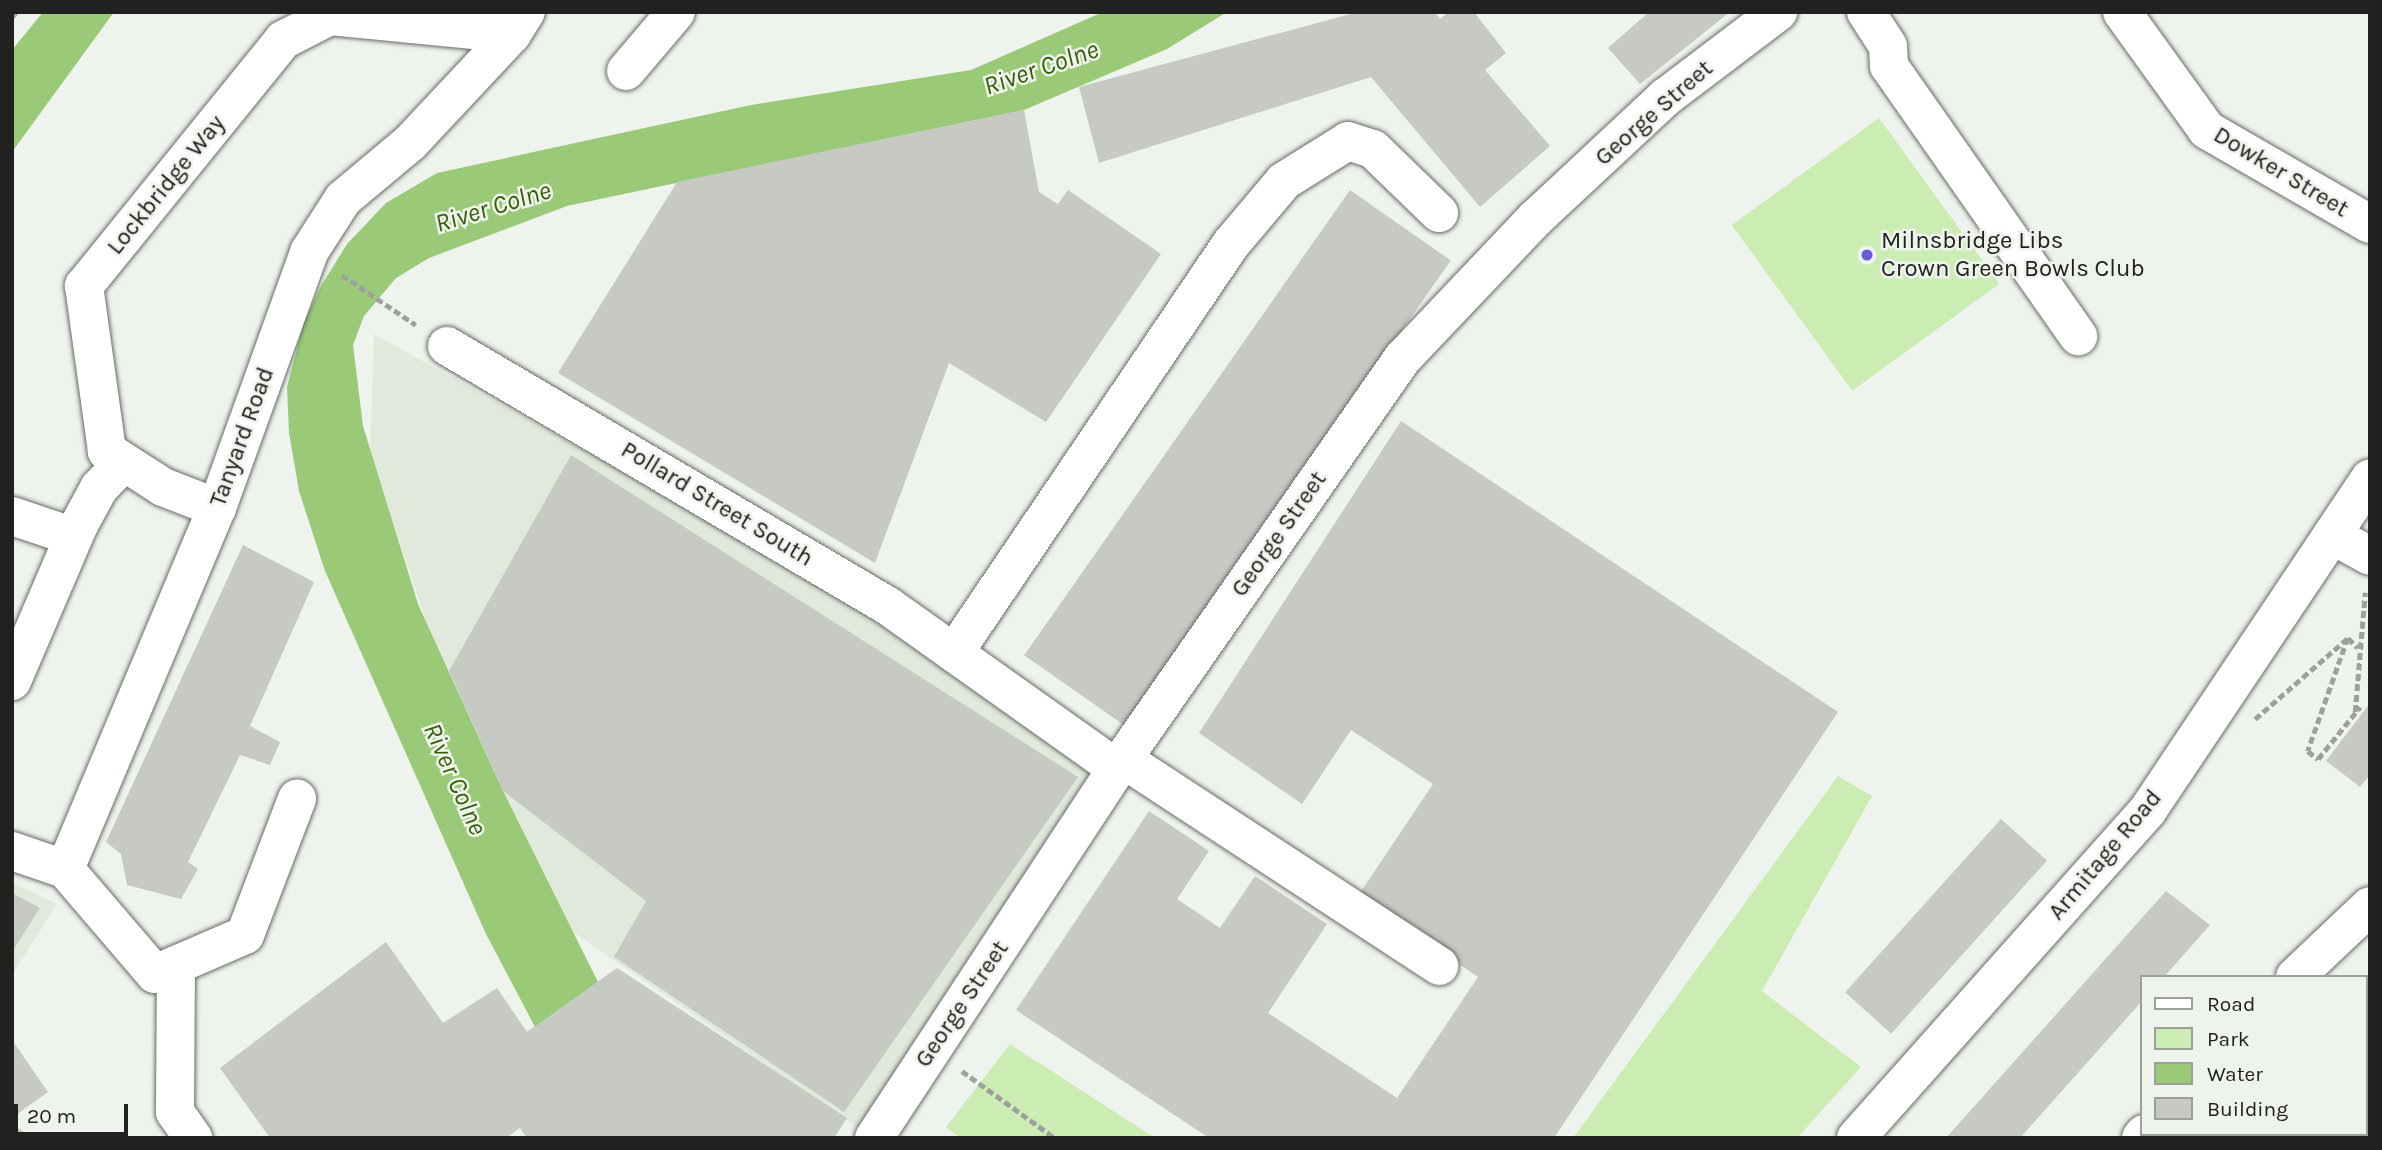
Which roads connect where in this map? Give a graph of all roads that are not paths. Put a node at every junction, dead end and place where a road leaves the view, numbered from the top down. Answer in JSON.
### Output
{"nodes":[{"id":1,"x":676,"y":12,"type":"edge"},
{"id":2,"x":1778,"y":12,"type":"edge"},
{"id":3,"x":1866,"y":12,"type":"edge"},
{"id":4,"x":2122,"y":12,"type":"edge"},
{"id":5,"x":519,"y":23,"type":"edge"},
{"id":6,"x":626,"y":71,"type":"dead end"},
{"id":7,"x":1439,"y":213,"type":"dead end"},
{"id":8,"x":2370,"y":224,"type":"edge"},
{"id":9,"x":2078,"y":336,"type":"dead end"},
{"id":10,"x":447,"y":346,"type":"road end"},
{"id":11,"x":124,"y":462,"type":"junction"},
{"id":12,"x":2370,"y":478,"type":"edge"},
{"id":13,"x":217,"y":509,"type":"junction"},
{"id":14,"x":12,"y":516,"type":"edge"},
{"id":15,"x":2332,"y":535,"type":"junction"},
{"id":16,"x":74,"y":537,"type":"junction"},
{"id":17,"x":2368,"y":568,"type":"edge"},
{"id":18,"x":954,"y":653,"type":"junction"},
{"id":19,"x":12,"y":681,"type":"edge"},
{"id":20,"x":1120,"y":764,"type":"junction"},
{"id":21,"x":297,"y":799,"type":"dead end"},
{"id":22,"x":12,"y":851,"type":"edge"},
{"id":23,"x":65,"y":869,"type":"junction"},
{"id":24,"x":2370,"y":906,"type":"edge"},
{"id":25,"x":176,"y":965,"type":"junction"},
{"id":26,"x":1439,"y":966,"type":"dead end"},
{"id":27,"x":2297,"y":975,"type":"edge"},
{"id":28,"x":193,"y":1138,"type":"edge"},
{"id":29,"x":874,"y":1138,"type":"edge"},
{"id":30,"x":1856,"y":1138,"type":"edge"}],
"edges":[{"from":1,"to":6,"type":"street"},
{"from":2,"to":20,"type":"street","name":"George Street"},
{"from":3,"to":9,"type":"street"},
{"from":4,"to":8,"type":"street","name":"Dowker Street"},
{"from":5,"to":11,"type":"street","name":"Lockbridge Way"},
{"from":5,"to":13,"type":"street","name":"Tanyard Road"},
{"from":7,"to":18,"type":"street"},
{"from":10,"to":18,"type":"street","name":"Pollard Street South"},
{"from":11,"to":13,"type":"street","name":"Lockbridge Way"},
{"from":11,"to":16,"type":"street"},
{"from":12,"to":15,"type":"street","name":"Armitage Road"},
{"from":13,"to":23,"type":"street","name":"Tanyard Road"},
{"from":14,"to":16,"type":"street"},
{"from":15,"to":17,"type":"street"},
{"from":15,"to":30,"type":"street","name":"Armitage Road"},
{"from":16,"to":19,"type":"street"},
{"from":18,"to":20,"type":"street","name":"Pollard Street South"},
{"from":20,"to":26,"type":"street","name":"Pollard Street South"},
{"from":20,"to":29,"type":"street","name":"George Street"},
{"from":21,"to":25,"type":"street"},
{"from":22,"to":23,"type":"street"},
{"from":23,"to":25,"type":"street"},
{"from":24,"to":27,"type":"street"},
{"from":25,"to":28,"type":"street"}]}
